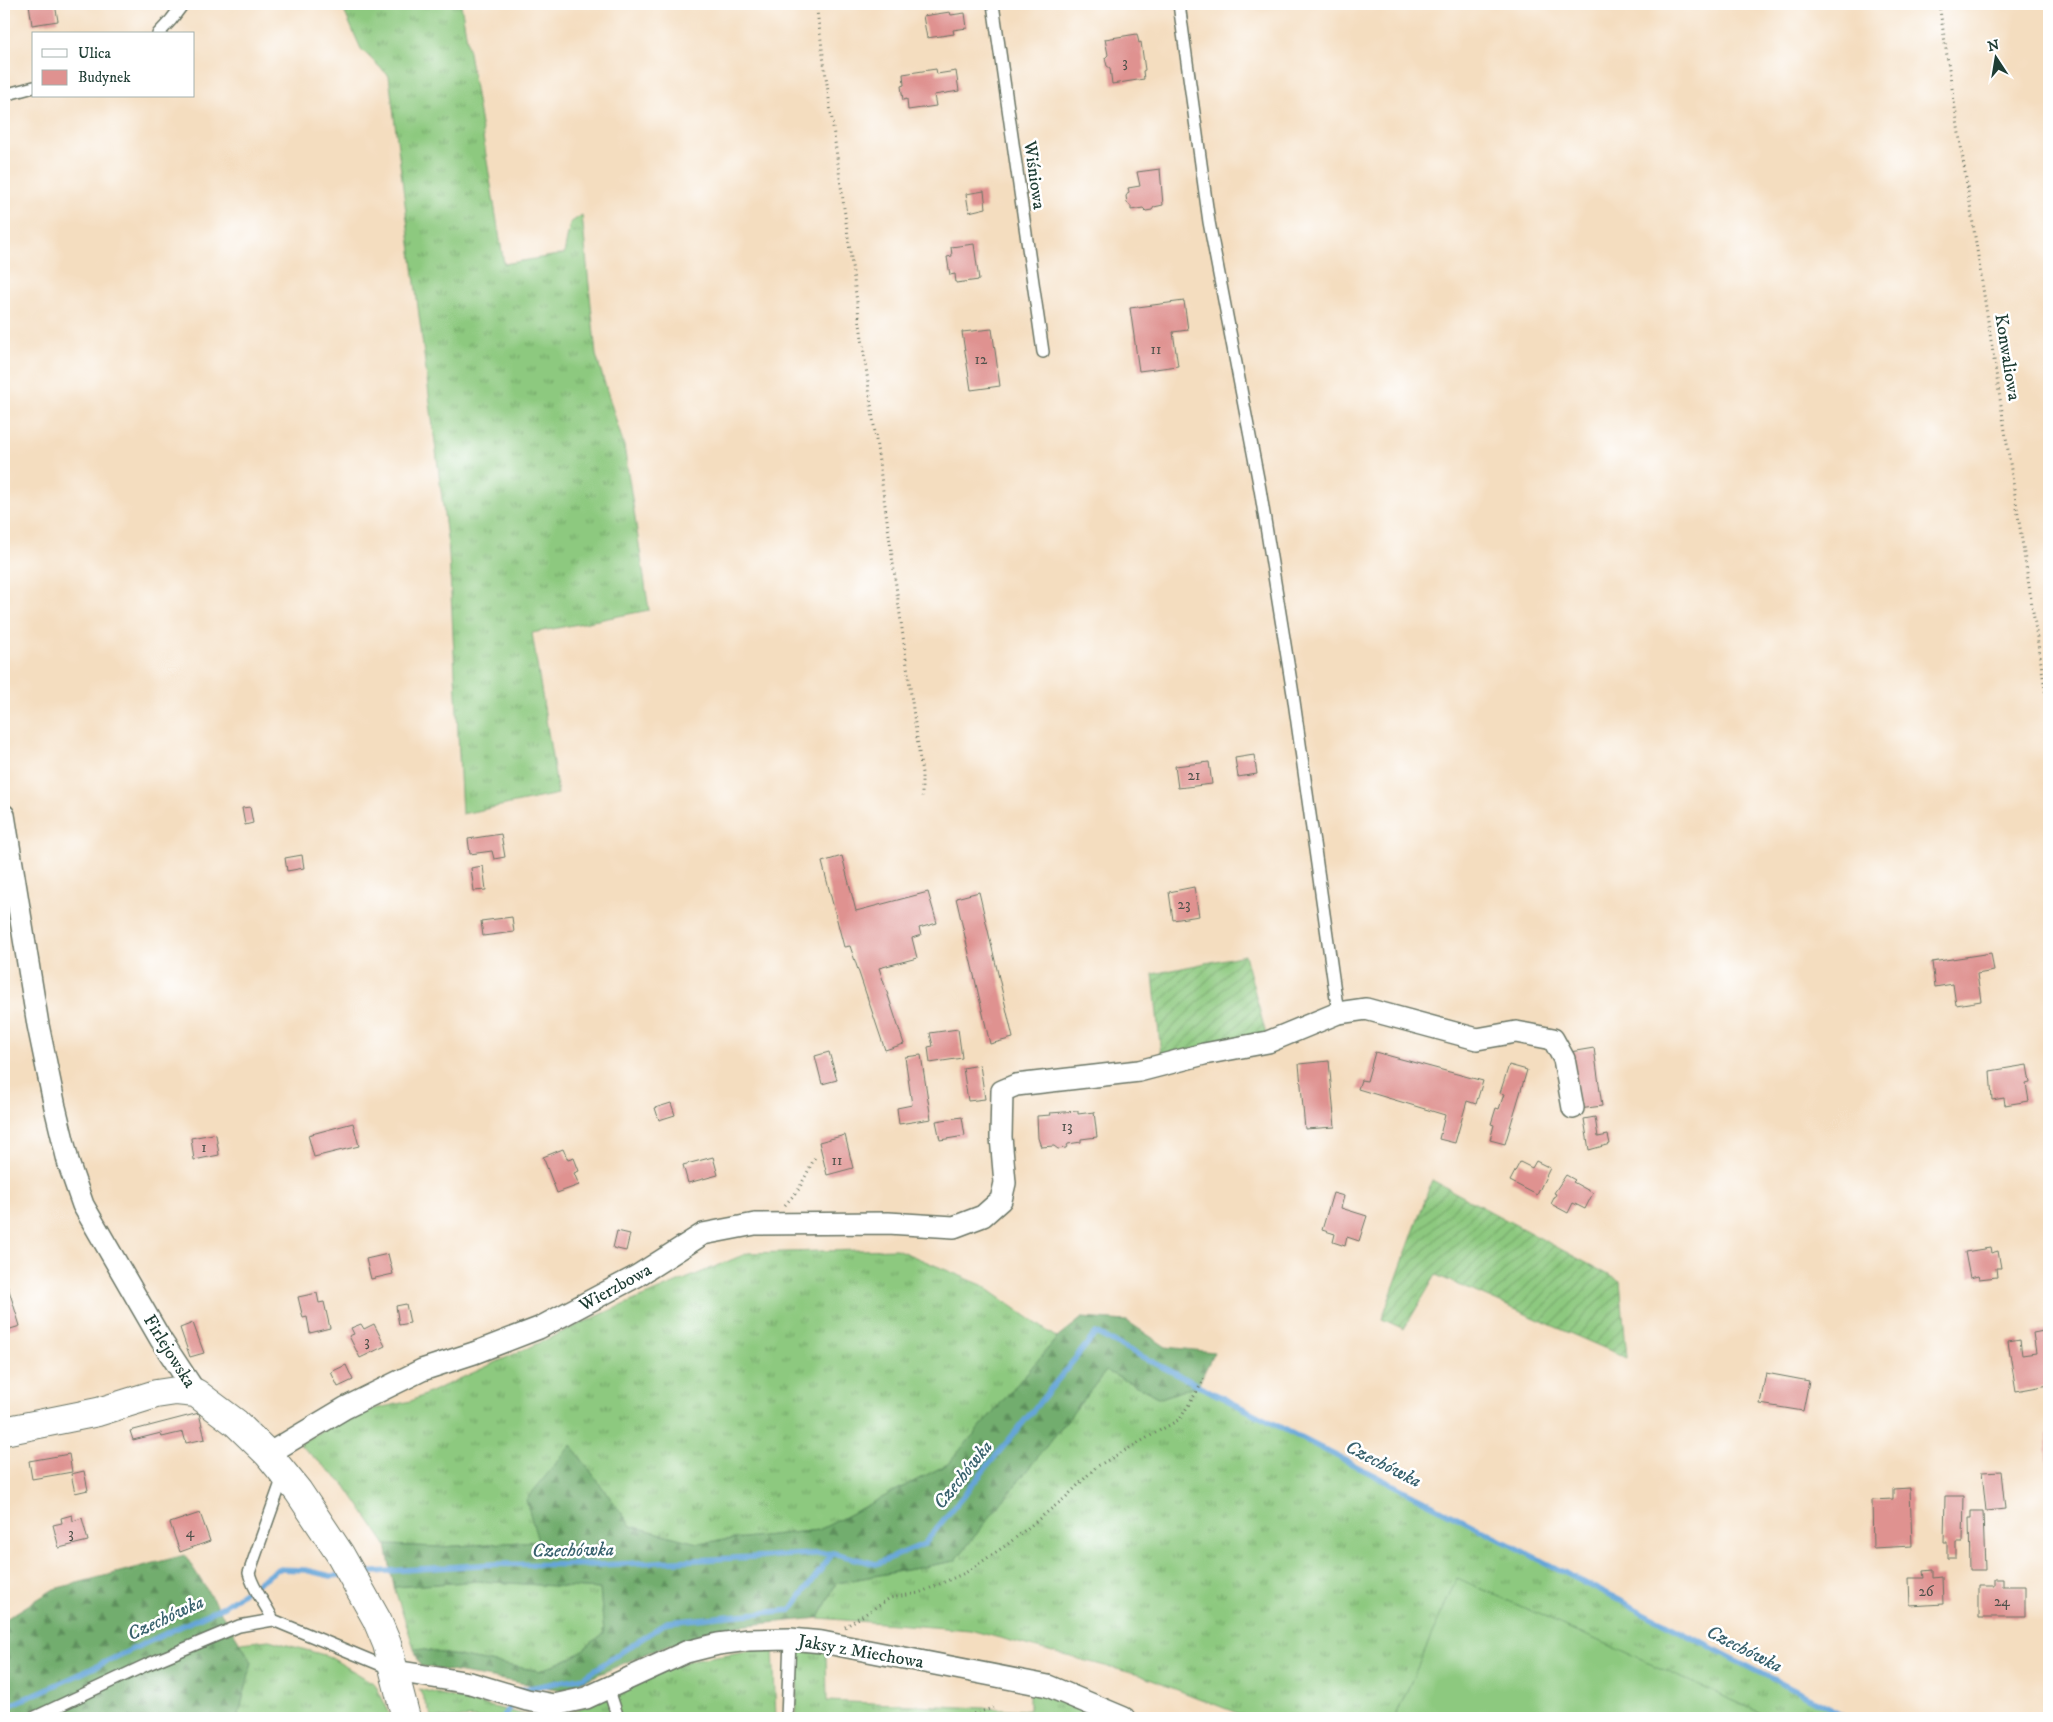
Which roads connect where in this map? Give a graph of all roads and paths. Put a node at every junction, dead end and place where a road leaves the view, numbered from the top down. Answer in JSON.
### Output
{"nodes":[{"id":1,"x":182,"y":4,"type":"edge"},
{"id":2,"x":816,"y":4,"type":"edge"},
{"id":3,"x":993,"y":4,"type":"edge"},
{"id":4,"x":1179,"y":4,"type":"edge"},
{"id":5,"x":1939,"y":4,"type":"edge"},
{"id":6,"x":160,"y":32,"type":"edge"},
{"id":7,"x":32,"y":88,"type":"edge"},
{"id":8,"x":4,"y":95,"type":"edge"},
{"id":9,"x":1043,"y":352,"type":"dead end"},
{"id":10,"x":2049,"y":714,"type":"edge"},
{"id":11,"x":922,"y":797,"type":"dead end"},
{"id":12,"x":4,"y":816,"type":"edge"},
{"id":13,"x":1338,"y":1013,"type":"junction"},
{"id":14,"x":1573,"y":1108,"type":"dead end"},
{"id":15,"x":816,"y":1155,"type":"dead end"},
{"id":16,"x":755,"y":1224,"type":"junction"},
{"id":17,"x":1205,"y":1378,"type":"dead end"},
{"id":18,"x":196,"y":1393,"type":"junction"},
{"id":19,"x":4,"y":1431,"type":"edge"},
{"id":20,"x":276,"y":1464,"type":"junction"},
{"id":21,"x":273,"y":1620,"type":"junction"},
{"id":22,"x":790,"y":1639,"type":"junction"},
{"id":23,"x":822,"y":1642,"type":"junction"},
{"id":24,"x":395,"y":1671,"type":"junction"},
{"id":25,"x":608,"y":1687,"type":"junction"},
{"id":26,"x":994,"y":1708,"type":"dead end"},
{"id":27,"x":34,"y":1718,"type":"edge"},
{"id":28,"x":406,"y":1718,"type":"edge"},
{"id":29,"x":618,"y":1718,"type":"edge"},
{"id":30,"x":787,"y":1718,"type":"edge"},
{"id":31,"x":843,"y":1718,"type":"edge"},
{"id":32,"x":859,"y":1718,"type":"edge"},
{"id":33,"x":960,"y":1718,"type":"edge"},
{"id":34,"x":1124,"y":1718,"type":"edge"}],
"edges":[{"from":1,"to":6,"type":"lane"},
{"from":2,"to":11,"type":"path"},
{"from":3,"to":9,"type":"lane","name":"Wiśniowa"},
{"from":4,"to":13,"type":"lane"},
{"from":5,"to":10,"type":"path","name":"Konwaliowa"},
{"from":7,"to":8,"type":"lane"},
{"from":12,"to":18,"type":"street","name":"Firlejowska"},
{"from":13,"to":14,"type":"street"},
{"from":13,"to":16,"type":"street","name":"Wierzbowa"},
{"from":15,"to":16,"type":"path"},
{"from":16,"to":20,"type":"street","name":"Wierzbowa"},
{"from":17,"to":23,"type":"path"},
{"from":18,"to":19,"type":"street"},
{"from":18,"to":20,"type":"street","name":"Firlejowska"},
{"from":20,"to":21,"type":"lane"},
{"from":20,"to":24,"type":"street","name":"Firlejowska"},
{"from":21,"to":24,"type":"lane"},
{"from":21,"to":27,"type":"lane"},
{"from":22,"to":23,"type":"street","name":"Jaksy z Miechowa"},
{"from":22,"to":25,"type":"street","name":"Jaksy z Miechowa"},
{"from":22,"to":30,"type":"lane"},
{"from":23,"to":34,"type":"street","name":"Jaksy z Miechowa"},
{"from":24,"to":25,"type":"street","name":"Jaksy z Miechowa"},
{"from":24,"to":28,"type":"street","name":"Firlejowska"},
{"from":25,"to":29,"type":"lane"},
{"from":26,"to":33,"type":"path"},
{"from":31,"to":32,"type":"path"}]}
